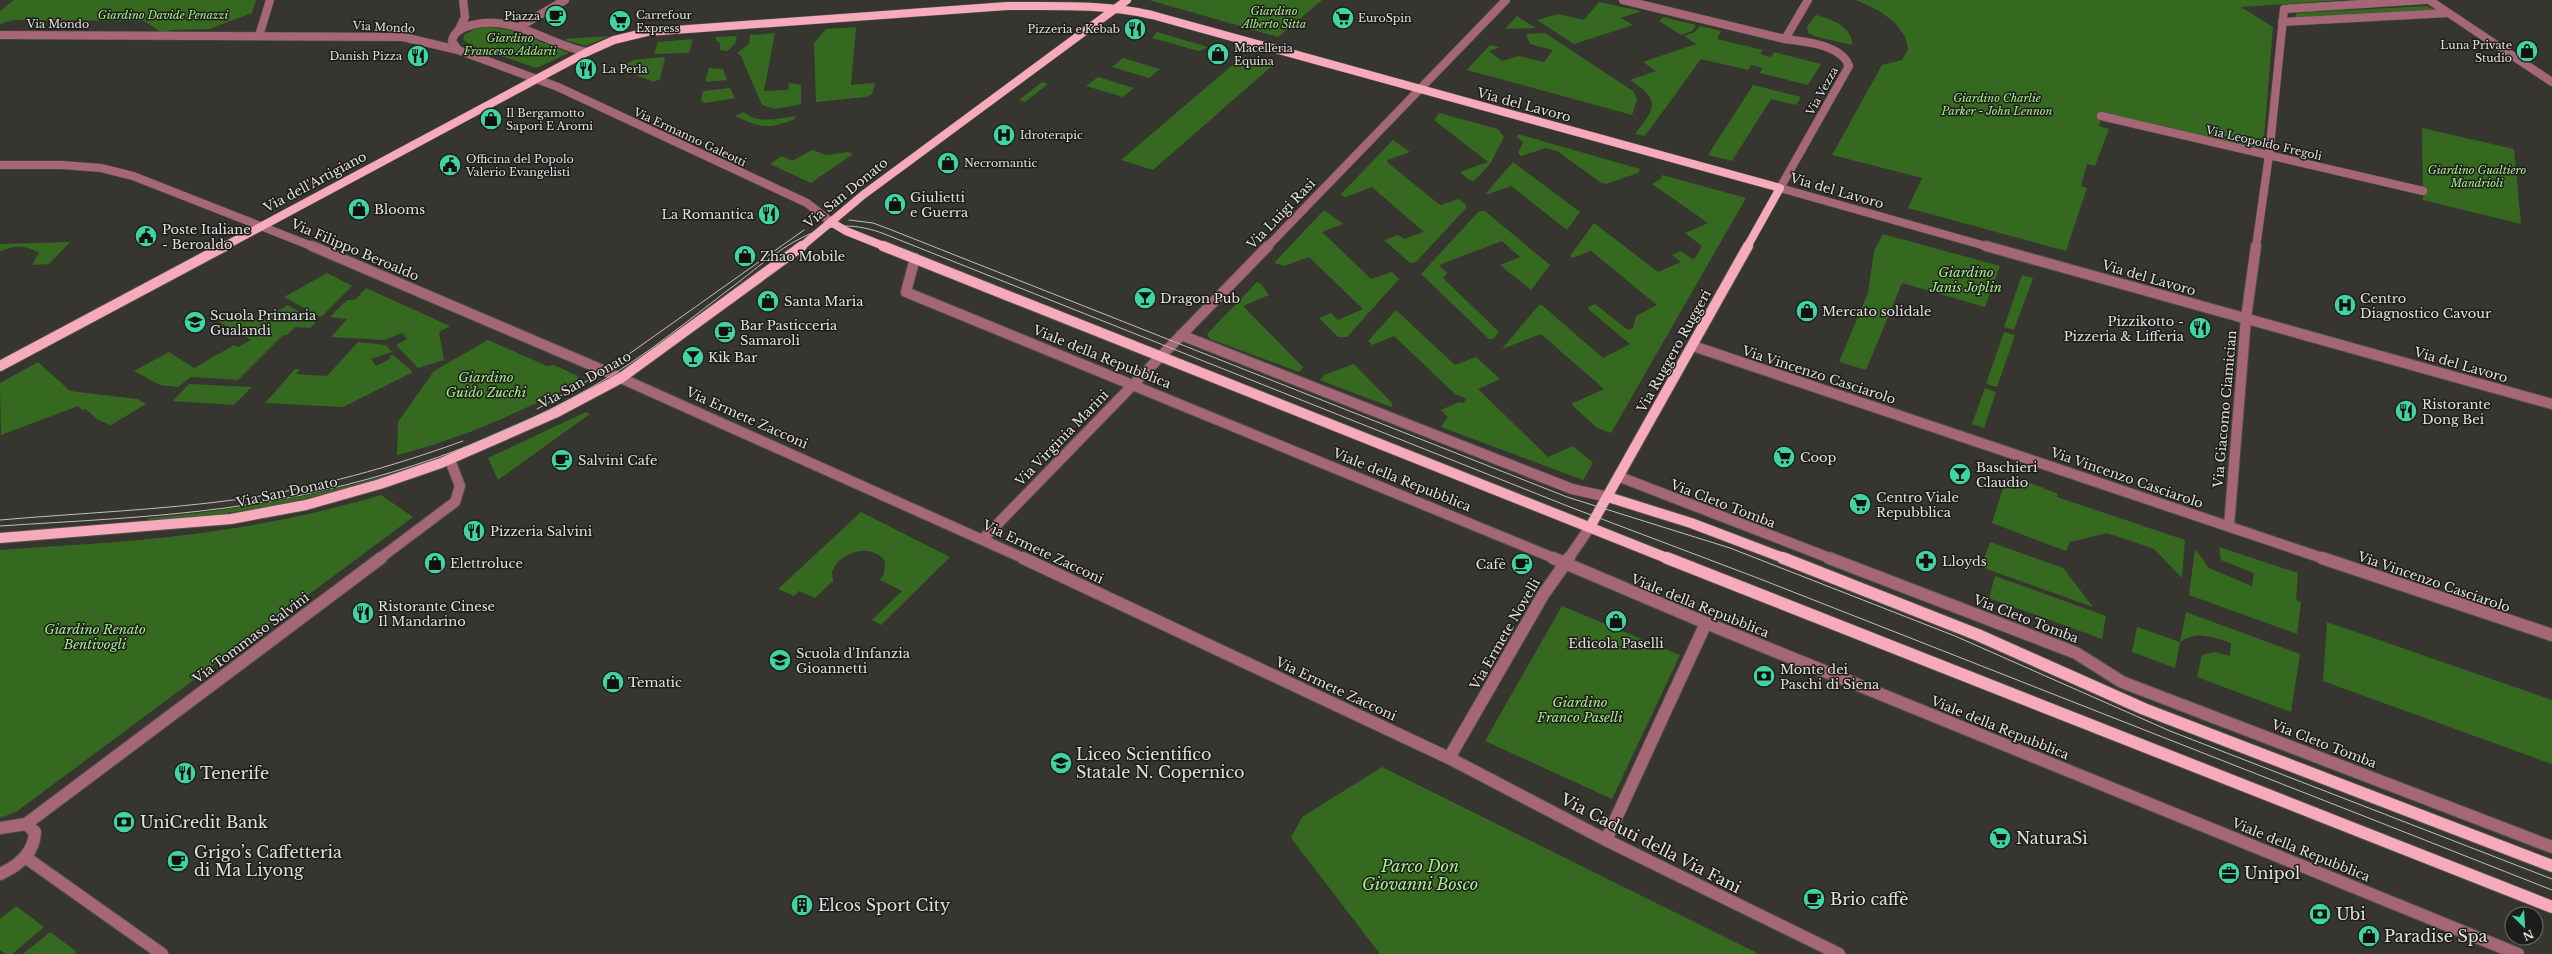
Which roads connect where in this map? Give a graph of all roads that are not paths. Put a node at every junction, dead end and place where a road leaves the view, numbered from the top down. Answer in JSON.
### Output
{"nodes":[{"id":1,"x":270,"y":0,"type":"edge"},
{"id":2,"x":565,"y":0,"type":"edge"},
{"id":3,"x":1016,"y":0,"type":"edge"},
{"id":4,"x":1116,"y":0,"type":"edge"},
{"id":5,"x":1506,"y":0,"type":"edge"},
{"id":6,"x":1623,"y":0,"type":"edge"},
{"id":7,"x":1808,"y":0,"type":"edge"},
{"id":8,"x":2424,"y":0,"type":"edge"},
{"id":9,"x":2428,"y":0,"type":"edge"},
{"id":10,"x":463,"y":1,"type":"edge"},
{"id":11,"x":1125,"y":1,"type":"edge"},
{"id":12,"x":1007,"y":6,"type":"junction"},
{"id":13,"x":1114,"y":10,"type":"junction"},
{"id":14,"x":466,"y":12,"type":"junction"},
{"id":15,"x":2448,"y":13,"type":"junction"},
{"id":16,"x":490,"y":22,"type":"junction"},
{"id":17,"x":2282,"y":22,"type":"junction"},
{"id":18,"x":519,"y":27,"type":"junction"},
{"id":19,"x":458,"y":30,"type":"junction"},
{"id":20,"x":0,"y":35,"type":"edge"},
{"id":21,"x":260,"y":36,"type":"junction"},
{"id":22,"x":1785,"y":39,"type":"junction"},
{"id":23,"x":458,"y":50,"type":"junction"},
{"id":24,"x":587,"y":52,"type":"junction"},
{"id":25,"x":536,"y":79,"type":"junction"},
{"id":26,"x":2552,"y":82,"type":"edge"},
{"id":27,"x":1420,"y":90,"type":"junction"},
{"id":28,"x":2101,"y":116,"type":"dead end"},
{"id":29,"x":2269,"y":155,"type":"junction"},
{"id":30,"x":0,"y":165,"type":"edge"},
{"id":31,"x":1780,"y":188,"type":"junction"},
{"id":32,"x":2423,"y":191,"type":"dead end"},
{"id":33,"x":831,"y":222,"type":"junction"},
{"id":34,"x":262,"y":225,"type":"junction"},
{"id":35,"x":914,"y":258,"type":"junction"},
{"id":36,"x":2246,"y":318,"type":"junction"},
{"id":37,"x":1181,"y":335,"type":"junction"},
{"id":38,"x":1693,"y":346,"type":"junction"},
{"id":39,"x":1160,"y":356,"type":"junction"},
{"id":40,"x":0,"y":366,"type":"edge"},
{"id":41,"x":621,"y":378,"type":"junction"},
{"id":42,"x":1132,"y":384,"type":"junction"},
{"id":43,"x":2552,"y":404,"type":"edge"},
{"id":44,"x":450,"y":460,"type":"junction"},
{"id":45,"x":1620,"y":477,"type":"junction"},
{"id":46,"x":1608,"y":497,"type":"junction"},
{"id":47,"x":2229,"y":526,"type":"junction"},
{"id":48,"x":1590,"y":527,"type":"junction"},
{"id":49,"x":0,"y":538,"type":"edge"},
{"id":50,"x":983,"y":540,"type":"junction"},
{"id":51,"x":1565,"y":563,"type":"junction"},
{"id":52,"x":1706,"y":623,"type":"junction"},
{"id":53,"x":2552,"y":635,"type":"edge"},
{"id":54,"x":1449,"y":758,"type":"junction"},
{"id":55,"x":26,"y":824,"type":"junction"},
{"id":56,"x":0,"y":828,"type":"edge"},
{"id":57,"x":1606,"y":840,"type":"junction"},
{"id":58,"x":2552,"y":847,"type":"edge"},
{"id":59,"x":25,"y":858,"type":"junction"},
{"id":60,"x":2552,"y":866,"type":"edge"},
{"id":61,"x":0,"y":874,"type":"edge"},
{"id":62,"x":2552,"y":907,"type":"edge"},
{"id":63,"x":162,"y":954,"type":"edge"},
{"id":64,"x":1839,"y":954,"type":"edge"},
{"id":65,"x":2518,"y":954,"type":"edge"}],
"edges":[{"from":1,"to":21,"type":"street"},
{"from":2,"to":18,"type":"street"},
{"from":3,"to":12,"type":"street"},
{"from":4,"to":11,"type":"street"},
{"from":5,"to":27,"type":"street","name":"Via Luigi Rasi"},
{"from":6,"to":22,"type":"street"},
{"from":7,"to":22,"type":"street"},
{"from":8,"to":17,"type":"street"},
{"from":9,"to":15,"type":"street"},
{"from":10,"to":14,"type":"street"},
{"from":11,"to":13,"type":"main road","name":"Via San Donato"},
{"from":12,"to":13,"type":"main road","name":"Via del Lavoro"},
{"from":12,"to":24,"type":"main road","name":"Via dell'Artigiano"},
{"from":13,"to":27,"type":"main road","name":"Via del Lavoro"},
{"from":13,"to":33,"type":"main road","name":"Via San Donato"},
{"from":14,"to":16,"type":"street"},
{"from":14,"to":19,"type":"street"},
{"from":15,"to":17,"type":"street"},
{"from":15,"to":26,"type":"street"},
{"from":16,"to":18,"type":"street"},
{"from":16,"to":19,"type":"street"},
{"from":17,"to":29,"type":"street","name":"Via Giacomo Ciamician"},
{"from":18,"to":24,"type":"street"},
{"from":19,"to":23,"type":"street"},
{"from":20,"to":21,"type":"street","name":"Via Mondo"},
{"from":21,"to":23,"type":"street","name":"Via Mondo"},
{"from":22,"to":31,"type":"street","name":"Via Vezza"},
{"from":23,"to":25,"type":"street","name":"Via Mondo"},
{"from":24,"to":25,"type":"main road","name":"Via dell'Artigiano"},
{"from":25,"to":33,"type":"street","name":"Via Ermanno Galeotti"},
{"from":25,"to":34,"type":"main road","name":"Via dell'Artigiano"},
{"from":27,"to":31,"type":"main road","name":"Via del Lavoro"},
{"from":27,"to":37,"type":"street","name":"Via Luigi Rasi"},
{"from":28,"to":29,"type":"street","name":"Via Leopoldo Fregoli"},
{"from":29,"to":32,"type":"street","name":"Via Leopoldo Fregoli"},
{"from":29,"to":36,"type":"street","name":"Via Giacomo Ciamician"},
{"from":30,"to":34,"type":"street","name":"Via Filippo Beroaldo"},
{"from":31,"to":36,"type":"street","name":"Via del Lavoro"},
{"from":31,"to":38,"type":"main road","name":"Via Ruggero Ruggeri"},
{"from":33,"to":35,"type":"main road","name":"Viale della Repubblica"},
{"from":33,"to":41,"type":"main road","name":"Via San Donato"},
{"from":34,"to":40,"type":"main road","name":"Via dell'Artigiano"},
{"from":34,"to":41,"type":"street","name":"Via Filippo Beroaldo"},
{"from":35,"to":39,"type":"main road","name":"Viale della Repubblica"},
{"from":35,"to":42,"type":"street","name":"Viale della Repubblica"},
{"from":36,"to":43,"type":"street","name":"Via del Lavoro"},
{"from":36,"to":47,"type":"street","name":"Via Giacomo Ciamician"},
{"from":37,"to":39,"type":"street","name":"Via Luigi Rasi"},
{"from":37,"to":46,"type":"street"},
{"from":38,"to":45,"type":"main road","name":"Via Ruggero Ruggeri"},
{"from":38,"to":47,"type":"street","name":"Via Vincenzo Casciarolo"},
{"from":39,"to":42,"type":"street","name":"Via Virginia Marini"},
{"from":39,"to":48,"type":"main road","name":"Viale della Repubblica"},
{"from":41,"to":44,"type":"main road","name":"Via San Donato"},
{"from":41,"to":50,"type":"street","name":"Via Ermete Zacconi"},
{"from":42,"to":50,"type":"street","name":"Via Virginia Marini"},
{"from":42,"to":51,"type":"street","name":"Viale della Repubblica"},
{"from":44,"to":49,"type":"main road","name":"Via San Donato"},
{"from":44,"to":55,"type":"street","name":"Via Tommaso Salvini"},
{"from":45,"to":46,"type":"main road","name":"Via Ruggero Ruggeri"},
{"from":45,"to":58,"type":"street","name":"Via Cleto Tomba"},
{"from":46,"to":48,"type":"main road","name":"Via Ruggero Ruggeri"},
{"from":46,"to":60,"type":"main road"},
{"from":47,"to":53,"type":"street","name":"Via Vincenzo Casciarolo"},
{"from":48,"to":51,"type":"street","name":"Via Ermete Novelli"},
{"from":48,"to":62,"type":"main road","name":"Viale della Repubblica"},
{"from":50,"to":54,"type":"street","name":"Via Ermete Zacconi"},
{"from":51,"to":52,"type":"street","name":"Viale della Repubblica"},
{"from":51,"to":54,"type":"street","name":"Via Ermete Novelli"},
{"from":52,"to":57,"type":"street"},
{"from":52,"to":65,"type":"street","name":"Viale della Repubblica"},
{"from":54,"to":57,"type":"street","name":"Via Caduti della Via Fani"},
{"from":55,"to":56,"type":"street"},
{"from":55,"to":59,"type":"street"},
{"from":57,"to":64,"type":"street","name":"Via Caduti della Via Fani"},
{"from":59,"to":61,"type":"street"},
{"from":59,"to":63,"type":"street"}]}
